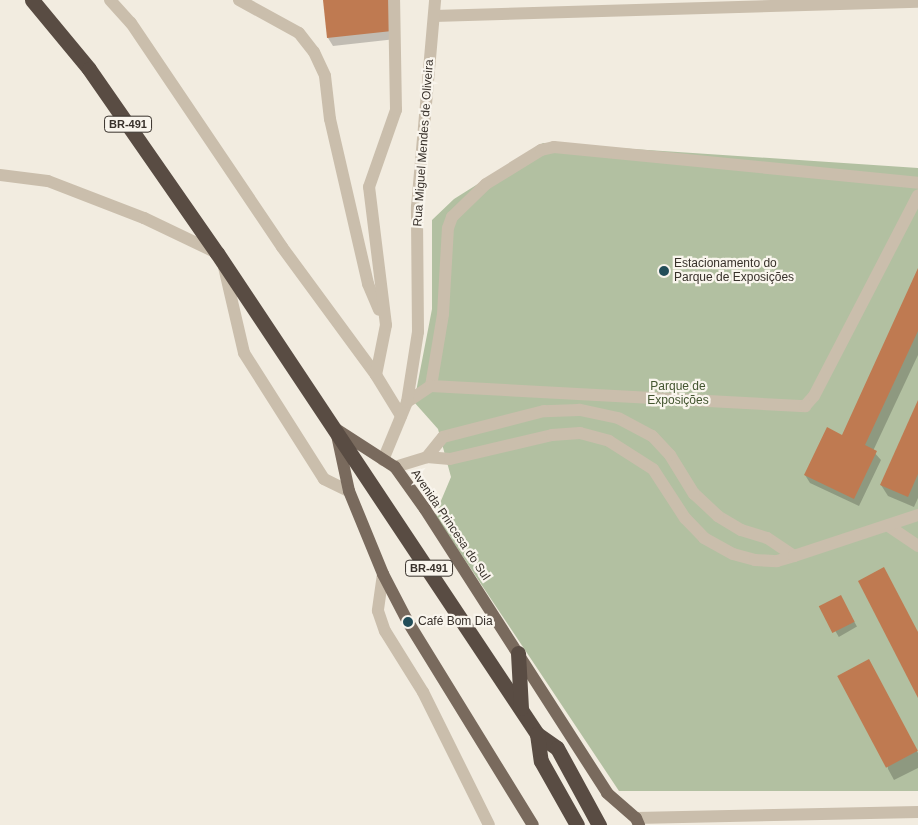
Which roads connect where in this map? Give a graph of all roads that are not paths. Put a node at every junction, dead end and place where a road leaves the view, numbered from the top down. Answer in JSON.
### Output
{"nodes":[{"id":1,"x":32,"y":0,"type":"edge"},
{"id":2,"x":110,"y":0,"type":"edge"},
{"id":3,"x":239,"y":0,"type":"edge"},
{"id":4,"x":394,"y":0,"type":"edge"},
{"id":5,"x":435,"y":0,"type":"edge"},
{"id":6,"x":918,"y":2,"type":"edge"},
{"id":7,"x":434,"y":16,"type":"junction"},
{"id":8,"x":0,"y":176,"type":"edge"},
{"id":9,"x":918,"y":183,"type":"edge"},
{"id":10,"x":918,"y":195,"type":"edge"},
{"id":11,"x":220,"y":258,"type":"junction"},
{"id":12,"x":386,"y":325,"type":"junction"},
{"id":13,"x":376,"y":375,"type":"junction"},
{"id":14,"x":431,"y":386,"type":"junction"},
{"id":15,"x":407,"y":402,"type":"junction"},
{"id":16,"x":401,"y":416,"type":"junction"},
{"id":17,"x":335,"y":428,"type":"junction"},
{"id":18,"x":670,"y":455,"type":"junction"},
{"id":19,"x":427,"y":457,"type":"junction"},
{"id":20,"x":383,"y":460,"type":"junction"},
{"id":21,"x":394,"y":467,"type":"junction"},
{"id":22,"x":653,"y":469,"type":"junction"},
{"id":23,"x":349,"y":491,"type":"junction"},
{"id":24,"x":918,"y":515,"type":"edge"},
{"id":25,"x":890,"y":527,"type":"junction"},
{"id":26,"x":918,"y":546,"type":"edge"},
{"id":27,"x":794,"y":556,"type":"junction"},
{"id":28,"x":383,"y":574,"type":"junction"},
{"id":29,"x":518,"y":653,"type":"junction"},
{"id":30,"x":521,"y":709,"type":"junction"},
{"id":31,"x":537,"y":734,"type":"junction"},
{"id":32,"x":918,"y":812,"type":"edge"},
{"id":33,"x":637,"y":822,"type":"edge"},
{"id":34,"x":489,"y":825,"type":"edge"},
{"id":35,"x":534,"y":825,"type":"edge"},
{"id":36,"x":576,"y":825,"type":"edge"},
{"id":37,"x":599,"y":825,"type":"edge"}],
"edges":[{"from":1,"to":11,"type":"highway","number":"BR-491"},
{"from":2,"to":13,"type":"street"},
{"from":3,"to":12,"type":"street"},
{"from":4,"to":12,"type":"street"},
{"from":5,"to":7,"type":"street","name":"Rua Miguel Mendes de Oliveira"},
{"from":6,"to":7,"type":"street"},
{"from":7,"to":15,"type":"street","name":"Rua Miguel Mendes de Oliveira"},
{"from":8,"to":11,"type":"street"},
{"from":9,"to":14,"type":"street"},
{"from":10,"to":14,"type":"street"},
{"from":11,"to":17,"type":"highway","number":"BR-491"},
{"from":11,"to":23,"type":"street"},
{"from":12,"to":13,"type":"street"},
{"from":13,"to":16,"type":"street"},
{"from":14,"to":15,"type":"street"},
{"from":15,"to":16,"type":"street","name":"Rua Miguel Mendes de Oliveira"},
{"from":16,"to":20,"type":"street","name":"Rua Miguel Mendes de Oliveira"},
{"from":17,"to":20,"type":"main road","name":"Avenida Princesa do Sul"},
{"from":17,"to":23,"type":"main road"},
{"from":17,"to":30,"type":"highway","number":"BR-491"},
{"from":18,"to":19,"type":"street"},
{"from":18,"to":22,"type":"street"},
{"from":18,"to":27,"type":"street"},
{"from":19,"to":21,"type":"street"},
{"from":19,"to":22,"type":"street"},
{"from":20,"to":21,"type":"main road","name":"Avenida Princesa do Sul"},
{"from":21,"to":29,"type":"main road","name":"Avenida Princesa do Sul"},
{"from":22,"to":27,"type":"street"},
{"from":23,"to":28,"type":"main road"},
{"from":24,"to":25,"type":"street"},
{"from":25,"to":26,"type":"street"},
{"from":25,"to":27,"type":"street"},
{"from":28,"to":34,"type":"street"},
{"from":28,"to":35,"type":"main road"},
{"from":29,"to":30,"type":"highway"},
{"from":29,"to":33,"type":"main road","name":"Avenida Princesa do Sul"},
{"from":30,"to":31,"type":"highway","number":"BR-491"},
{"from":31,"to":36,"type":"highway","number":"BR-491"},
{"from":31,"to":37,"type":"highway","number":"BR-491"},
{"from":32,"to":33,"type":"street"}]}
